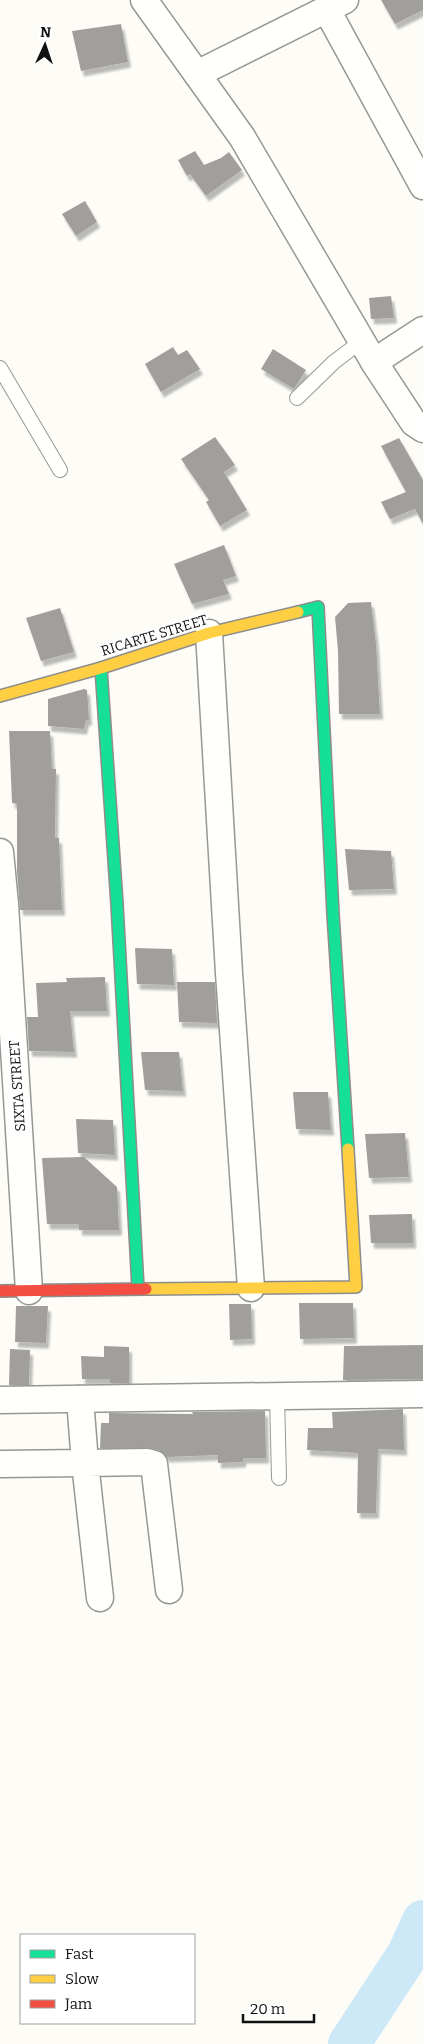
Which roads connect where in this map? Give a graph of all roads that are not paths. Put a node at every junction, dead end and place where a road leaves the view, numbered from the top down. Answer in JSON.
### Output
{"nodes":[{"id":1,"x":144,"y":0,"type":"edge"},
{"id":2,"x":336,"y":5,"type":"edge"},
{"id":3,"x":197,"y":74,"type":"junction"},
{"id":4,"x":423,"y":186,"type":"edge"},
{"id":5,"x":423,"y":330,"type":"edge"},
{"id":6,"x":368,"y":351,"type":"junction"},
{"id":7,"x":0,"y":368,"type":"edge"},
{"id":8,"x":297,"y":398,"type":"dead end"},
{"id":9,"x":423,"y":429,"type":"edge"},
{"id":10,"x":60,"y":470,"type":"dead end"},
{"id":11,"x":210,"y":633,"type":"junction"},
{"id":12,"x":101,"y":668,"type":"junction"},
{"id":13,"x":0,"y":696,"type":"edge"},
{"id":14,"x":0,"y":852,"type":"edge"},
{"id":15,"x":3,"y":904,"type":"edge"},
{"id":16,"x":138,"y":1288,"type":"junction"},
{"id":17,"x":251,"y":1288,"type":"junction"},
{"id":18,"x":0,"y":1291,"type":"edge"},
{"id":19,"x":29,"y":1291,"type":"junction"},
{"id":20,"x":423,"y":1394,"type":"edge"},
{"id":21,"x":277,"y":1396,"type":"junction"},
{"id":22,"x":80,"y":1399,"type":"junction"},
{"id":23,"x":0,"y":1400,"type":"edge"},
{"id":24,"x":85,"y":1463,"type":"junction"},
{"id":25,"x":0,"y":1464,"type":"edge"},
{"id":26,"x":279,"y":1478,"type":"dead end"},
{"id":27,"x":169,"y":1590,"type":"dead end"},
{"id":28,"x":100,"y":1598,"type":"dead end"}],
"edges":[{"from":1,"to":3,"type":"street"},
{"from":2,"to":3,"type":"street"},
{"from":2,"to":4,"type":"street"},
{"from":3,"to":6,"type":"street"},
{"from":5,"to":6,"type":"street"},
{"from":6,"to":8,"type":"lane"},
{"from":6,"to":9,"type":"street"},
{"from":7,"to":10,"type":"lane"},
{"from":11,"to":12,"type":"street","name":"RICARTE STREET"},
{"from":11,"to":17,"type":"street"},
{"from":11,"to":17,"type":"street","name":"RICARTE STREET"},
{"from":12,"to":13,"type":"street","name":"RICARTE STREET"},
{"from":12,"to":16,"type":"street"},
{"from":14,"to":15,"type":"street","name":"SIXTA STREET"},
{"from":15,"to":19,"type":"street","name":"SIXTA STREET"},
{"from":16,"to":17,"type":"street"},
{"from":16,"to":19,"type":"street"},
{"from":18,"to":19,"type":"street"},
{"from":20,"to":21,"type":"street"},
{"from":21,"to":22,"type":"street"},
{"from":21,"to":26,"type":"lane"},
{"from":22,"to":23,"type":"street"},
{"from":22,"to":24,"type":"street"},
{"from":24,"to":25,"type":"street"},
{"from":24,"to":27,"type":"street"},
{"from":24,"to":28,"type":"street"}]}
